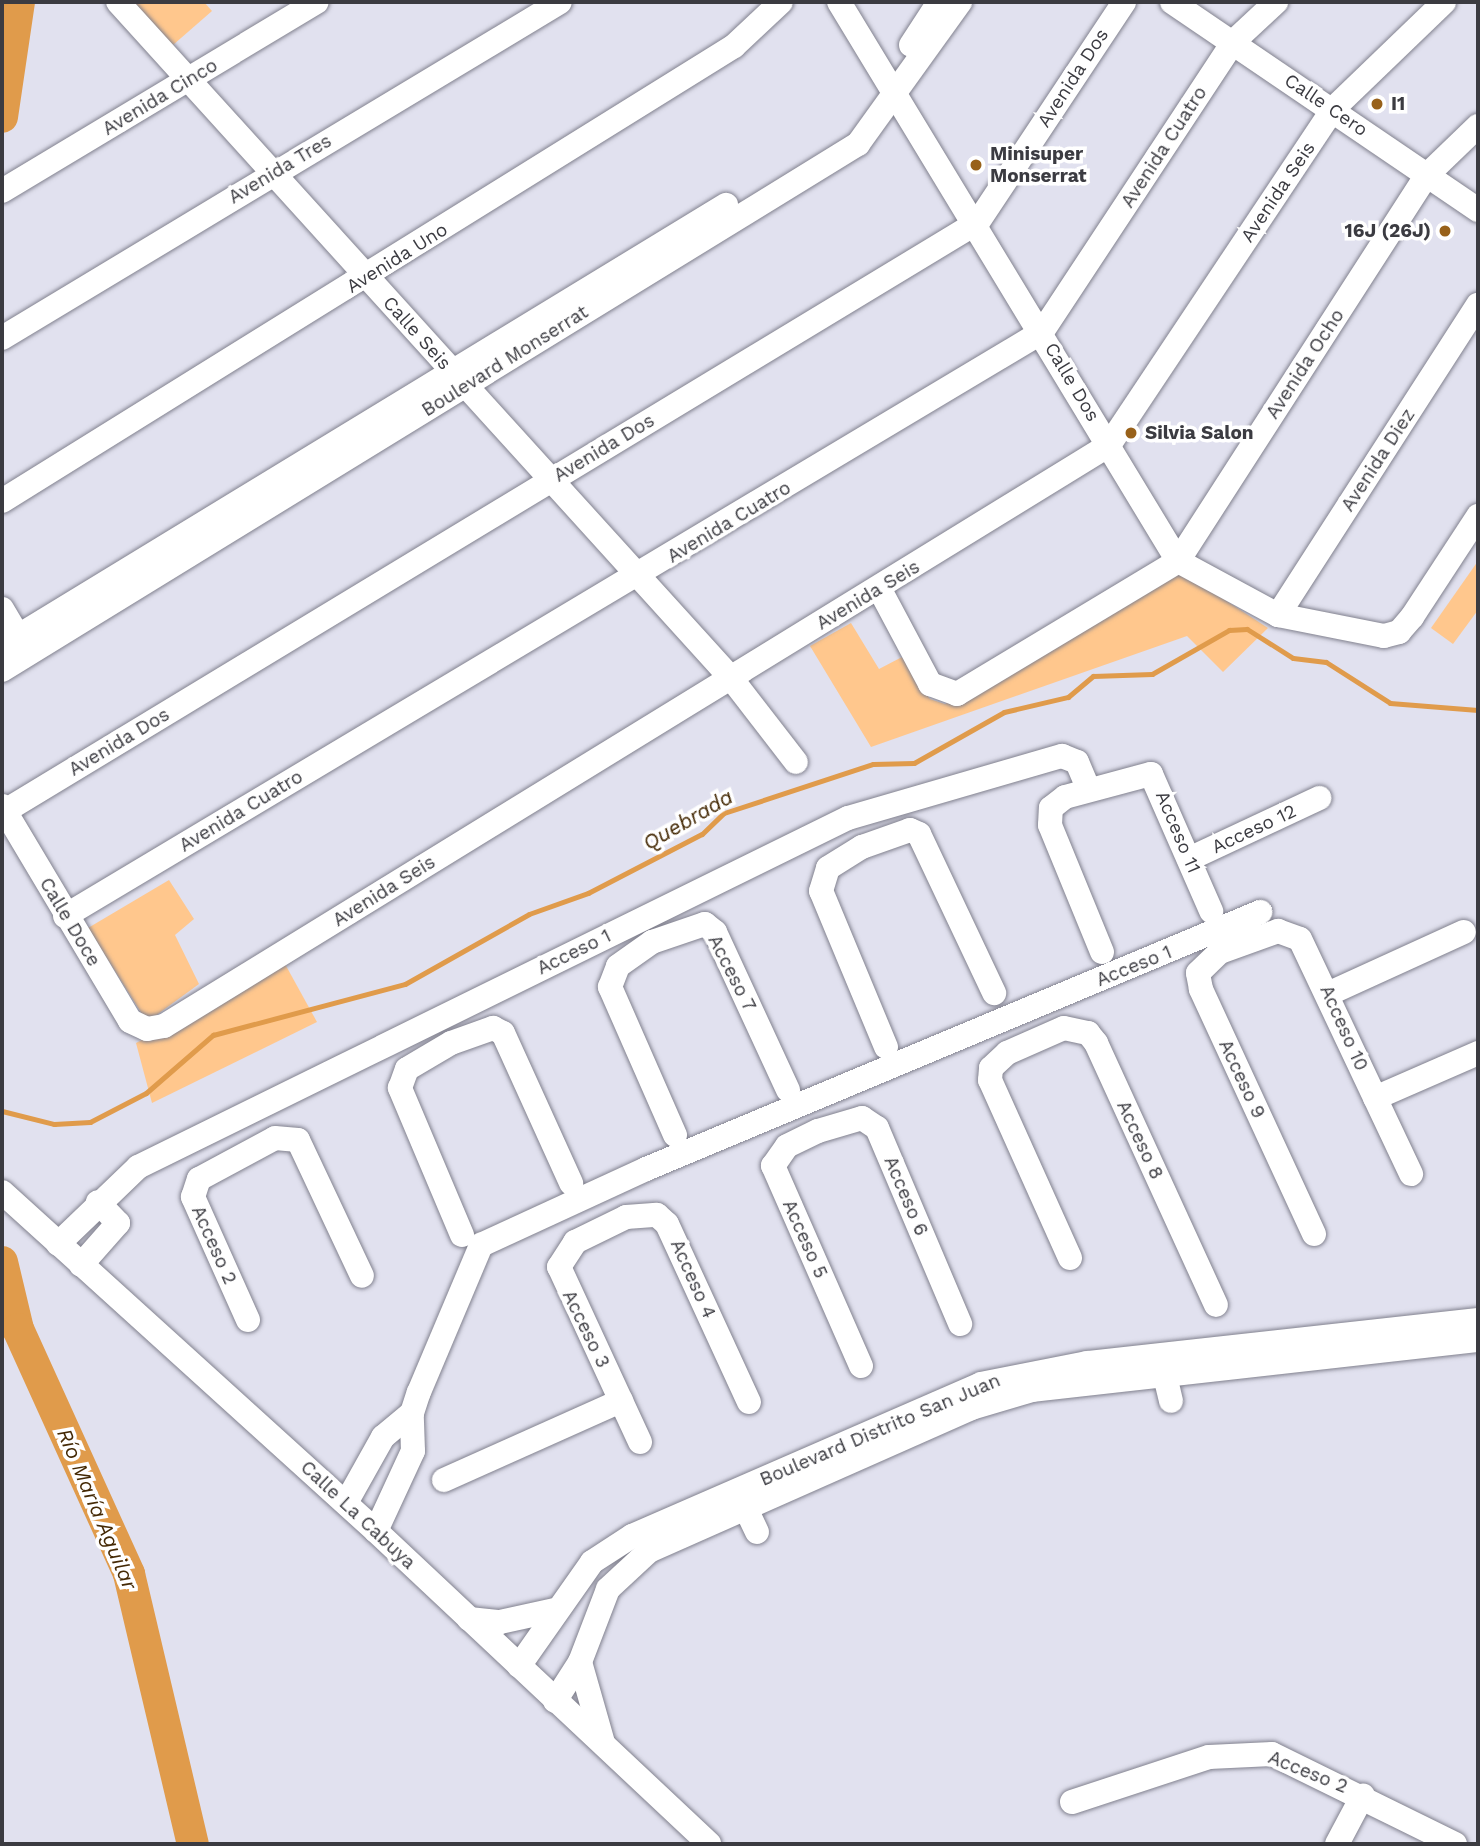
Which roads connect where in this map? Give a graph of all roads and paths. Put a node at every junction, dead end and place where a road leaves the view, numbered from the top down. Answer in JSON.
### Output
{"nodes":[{"id":1,"x":118,"y":2,"type":"edge"},
{"id":2,"x":317,"y":2,"type":"edge"},
{"id":3,"x":560,"y":2,"type":"edge"},
{"id":4,"x":781,"y":2,"type":"edge"},
{"id":5,"x":839,"y":2,"type":"edge"},
{"id":6,"x":939,"y":2,"type":"edge"},
{"id":7,"x":960,"y":2,"type":"edge"},
{"id":8,"x":1124,"y":2,"type":"edge"},
{"id":9,"x":1172,"y":2,"type":"edge"},
{"id":10,"x":1276,"y":2,"type":"edge"},
{"id":11,"x":1444,"y":2,"type":"edge"},
{"id":12,"x":1233,"y":43,"type":"junction"},
{"id":13,"x":189,"y":81,"type":"junction"},
{"id":14,"x":892,"y":90,"type":"junction"},
{"id":15,"x":1333,"y":109,"type":"junction"},
{"id":16,"x":1478,"y":127,"type":"edge"},
{"id":17,"x":272,"y":174,"type":"junction"},
{"id":18,"x":1427,"y":175,"type":"junction"},
{"id":19,"x":2,"y":191,"type":"edge"},
{"id":20,"x":1478,"y":210,"type":"edge"},
{"id":21,"x":978,"y":222,"type":"junction"},
{"id":22,"x":366,"y":277,"type":"junction"},
{"id":23,"x":1478,"y":305,"type":"edge"},
{"id":24,"x":1042,"y":332,"type":"junction"},
{"id":25,"x":2,"y":338,"type":"edge"},
{"id":26,"x":458,"y":379,"type":"junction"},
{"id":27,"x":1109,"y":445,"type":"junction"},
{"id":28,"x":552,"y":480,"type":"junction"},
{"id":29,"x":2,"y":501,"type":"edge"},
{"id":30,"x":1478,"y":516,"type":"edge"},
{"id":31,"x":1178,"y":561,"type":"junction"},
{"id":32,"x":640,"y":576,"type":"junction"},
{"id":33,"x":880,"y":588,"type":"junction"},
{"id":34,"x":2,"y":609,"type":"edge"},
{"id":35,"x":1278,"y":615,"type":"junction"},
{"id":36,"x":16,"y":645,"type":"edge"},
{"id":37,"x":2,"y":670,"type":"edge"},
{"id":38,"x":731,"y":678,"type":"junction"},
{"id":39,"x":796,"y":762,"type":"dead end"},
{"id":40,"x":1089,"y":790,"type":"junction"},
{"id":41,"x":1319,"y":798,"type":"dead end"},
{"id":42,"x":3,"y":809,"type":"edge"},
{"id":43,"x":848,"y":818,"type":"junction"},
{"id":44,"x":862,"y":847,"type":"junction"},
{"id":45,"x":1189,"y":859,"type":"junction"},
{"id":46,"x":1211,"y":911,"type":"dead end"},
{"id":47,"x":1260,"y":912,"type":"dead end"},
{"id":48,"x":65,"y":916,"type":"junction"},
{"id":49,"x":641,"y":919,"type":"junction"},
{"id":50,"x":1238,"y":932,"type":"junction"},
{"id":51,"x":1464,"y":932,"type":"dead end"},
{"id":52,"x":652,"y":942,"type":"junction"},
{"id":53,"x":1102,"y":952,"type":"dead end"},
{"id":54,"x":994,"y":993,"type":"dead end"},
{"id":55,"x":1329,"y":993,"type":"junction"},
{"id":56,"x":1016,"y":1014,"type":"junction"},
{"id":57,"x":440,"y":1020,"type":"junction"},
{"id":58,"x":147,"y":1029,"type":"joint"},
{"id":59,"x":1028,"y":1041,"type":"junction"},
{"id":60,"x":451,"y":1043,"type":"junction"},
{"id":61,"x":886,"y":1047,"type":"dead end"},
{"id":62,"x":1478,"y":1053,"type":"edge"},
{"id":63,"x":797,"y":1096,"type":"junction"},
{"id":64,"x":1375,"y":1098,"type":"junction"},
{"id":65,"x":232,"y":1120,"type":"junction"},
{"id":66,"x":818,"y":1131,"type":"junction"},
{"id":67,"x":676,"y":1135,"type":"dead end"},
{"id":68,"x":246,"y":1154,"type":"junction"},
{"id":69,"x":1411,"y":1174,"type":"dead end"},
{"id":70,"x":578,"y":1190,"type":"junction"},
{"id":71,"x":2,"y":1192,"type":"edge"},
{"id":72,"x":98,"y":1202,"type":"junction"},
{"id":73,"x":600,"y":1230,"type":"junction"},
{"id":74,"x":1314,"y":1234,"type":"dead end"},
{"id":75,"x":462,"y":1235,"type":"dead end"},
{"id":76,"x":58,"y":1244,"type":"junction"},
{"id":77,"x":1070,"y":1258,"type":"dead end"},
{"id":78,"x":82,"y":1265,"type":"junction"},
{"id":79,"x":362,"y":1276,"type":"dead end"},
{"id":80,"x":1216,"y":1305,"type":"dead end"},
{"id":81,"x":248,"y":1320,"type":"dead end"},
{"id":82,"x":1478,"y":1320,"type":"edge"},
{"id":83,"x":960,"y":1324,"type":"dead end"},
{"id":84,"x":1478,"y":1340,"type":"edge"},
{"id":85,"x":862,"y":1366,"type":"dead end"},
{"id":86,"x":1163,"y":1366,"type":"junction"},
{"id":87,"x":621,"y":1401,"type":"junction"},
{"id":88,"x":1171,"y":1401,"type":"dead end"},
{"id":89,"x":749,"y":1402,"type":"dead end"},
{"id":90,"x":412,"y":1413,"type":"junction"},
{"id":91,"x":640,"y":1442,"type":"dead end"},
{"id":92,"x":444,"y":1480,"type":"dead end"},
{"id":93,"x":741,"y":1498,"type":"junction"},
{"id":94,"x":346,"y":1503,"type":"junction"},
{"id":95,"x":376,"y":1531,"type":"junction"},
{"id":96,"x":757,"y":1532,"type":"dead end"},
{"id":97,"x":555,"y":1610,"type":"junction"},
{"id":98,"x":469,"y":1619,"type":"junction"},
{"id":99,"x":580,"y":1662,"type":"junction"},
{"id":100,"x":519,"y":1667,"type":"junction"},
{"id":101,"x":555,"y":1701,"type":"junction"},
{"id":102,"x":604,"y":1746,"type":"junction"},
{"id":103,"x":1363,"y":1795,"type":"junction"},
{"id":104,"x":1072,"y":1802,"type":"dead end"},
{"id":105,"x":709,"y":1844,"type":"edge"},
{"id":106,"x":1337,"y":1844,"type":"edge"},
{"id":107,"x":1455,"y":1844,"type":"edge"}],
"edges":[{"from":1,"to":13,"type":"street","name":"Calle Seis"},
{"from":2,"to":13,"type":"street","name":"Avenida Cinco"},
{"from":3,"to":17,"type":"street","name":"Avenida Tres"},
{"from":4,"to":22,"type":"street","name":"Avenida Uno"},
{"from":5,"to":14,"type":"street","name":"Calle Dos"},
{"from":6,"to":14,"type":"street","name":"Boulevard Monserrat"},
{"from":7,"to":14,"type":"street","name":"Boulevard Monserrat"},
{"from":8,"to":21,"type":"street","name":"Avenida Dos"},
{"from":9,"to":12,"type":"street","name":"Calle Cero"},
{"from":10,"to":12,"type":"street","name":"Avenida Cuatro"},
{"from":11,"to":15,"type":"street","name":"Avenida Seis"},
{"from":12,"to":15,"type":"street","name":"Calle Cero"},
{"from":12,"to":24,"type":"street","name":"Avenida Cuatro"},
{"from":13,"to":17,"type":"street","name":"Calle Seis"},
{"from":13,"to":19,"type":"street","name":"Avenida Cinco"},
{"from":14,"to":21,"type":"street","name":"Calle Dos"},
{"from":14,"to":26,"type":"street","name":"Boulevard Monserrat"},
{"from":15,"to":18,"type":"street","name":"Calle Cero"},
{"from":15,"to":27,"type":"street","name":"Avenida Seis"},
{"from":16,"to":18,"type":"street","name":"Avenida Ocho"},
{"from":17,"to":22,"type":"street","name":"Calle Seis"},
{"from":17,"to":25,"type":"street","name":"Avenida Tres"},
{"from":18,"to":20,"type":"street","name":"Calle Cero"},
{"from":18,"to":31,"type":"street","name":"Avenida Ocho"},
{"from":21,"to":24,"type":"street","name":"Calle Dos"},
{"from":21,"to":28,"type":"street","name":"Avenida Dos"},
{"from":22,"to":26,"type":"street","name":"Calle Seis"},
{"from":22,"to":29,"type":"street","name":"Avenida Uno"},
{"from":23,"to":35,"type":"street","name":"Avenida Diez"},
{"from":24,"to":27,"type":"street","name":"Calle Dos"},
{"from":24,"to":32,"type":"street","name":"Avenida Cuatro"},
{"from":26,"to":28,"type":"street","name":"Calle Seis"},
{"from":26,"to":36,"type":"street","name":"Boulevard Monserrat"},
{"from":27,"to":31,"type":"street","name":"Calle Dos"},
{"from":27,"to":33,"type":"street","name":"Avenida Seis"},
{"from":28,"to":32,"type":"street","name":"Calle Seis"},
{"from":28,"to":42,"type":"street","name":"Avenida Dos"},
{"from":30,"to":35,"type":"street"},
{"from":31,"to":33,"type":"street","name":"Avenida Ocho"},
{"from":31,"to":35,"type":"street"},
{"from":32,"to":38,"type":"street","name":"Calle Seis"},
{"from":32,"to":48,"type":"street","name":"Avenida Cuatro"},
{"from":33,"to":38,"type":"street","name":"Avenida Seis"},
{"from":34,"to":36,"type":"street"},
{"from":36,"to":37,"type":"street","name":"Boulevard Monserrat"},
{"from":38,"to":39,"type":"street","name":"Calle Seis"},
{"from":38,"to":58,"type":"street","name":"Avenida Seis"},
{"from":40,"to":43,"type":"street","name":"Acceso 1"},
{"from":40,"to":45,"type":"street","name":"Acceso 11"},
{"from":40,"to":53,"type":"street"},
{"from":41,"to":45,"type":"street","name":"Acceso 12"},
{"from":42,"to":48,"type":"street","name":"Calle Doce"},
{"from":43,"to":44,"type":"street"},
{"from":43,"to":49,"type":"street","name":"Acceso 1"},
{"from":44,"to":54,"type":"street"},
{"from":44,"to":61,"type":"street"},
{"from":45,"to":46,"type":"street","name":"Acceso 11"},
{"from":47,"to":50,"type":"street","name":"Acceso 1"},
{"from":48,"to":58,"type":"street","name":"Calle Doce"},
{"from":49,"to":52,"type":"street"},
{"from":49,"to":57,"type":"street","name":"Acceso 1"},
{"from":50,"to":55,"type":"street","name":"Acceso 10"},
{"from":50,"to":56,"type":"street","name":"Acceso 1"},
{"from":50,"to":74,"type":"street","name":"Acceso 9"},
{"from":51,"to":55,"type":"street"},
{"from":52,"to":63,"type":"street","name":"Acceso 7"},
{"from":52,"to":67,"type":"street","name":"Acceso 7"},
{"from":55,"to":64,"type":"street","name":"Acceso 10"},
{"from":56,"to":59,"type":"street"},
{"from":56,"to":63,"type":"street","name":"Acceso 1"},
{"from":57,"to":60,"type":"street"},
{"from":57,"to":65,"type":"street","name":"Acceso 1"},
{"from":59,"to":77,"type":"street"},
{"from":59,"to":80,"type":"street","name":"Acceso 8"},
{"from":60,"to":70,"type":"street"},
{"from":60,"to":75,"type":"street"},
{"from":62,"to":64,"type":"street"},
{"from":63,"to":66,"type":"street"},
{"from":63,"to":70,"type":"street","name":"Acceso 1"},
{"from":64,"to":69,"type":"street","name":"Acceso 10"},
{"from":65,"to":68,"type":"street"},
{"from":65,"to":72,"type":"street","name":"Acceso 1"},
{"from":66,"to":83,"type":"street","name":"Acceso 6"},
{"from":66,"to":85,"type":"street","name":"Acceso 5"},
{"from":68,"to":79,"type":"street"},
{"from":68,"to":81,"type":"street","name":"Acceso 2"},
{"from":70,"to":73,"type":"street"},
{"from":70,"to":90,"type":"street","name":"Acceso 1"},
{"from":71,"to":76,"type":"street","name":"Calle La Cabuya"},
{"from":72,"to":76,"type":"street","name":"Acceso 1"},
{"from":72,"to":78,"type":"street"},
{"from":73,"to":87,"type":"street","name":"Acceso 3"},
{"from":73,"to":89,"type":"street","name":"Acceso 4"},
{"from":76,"to":78,"type":"street","name":"Calle La Cabuya"},
{"from":78,"to":94,"type":"street","name":"Calle La Cabuya"},
{"from":82,"to":86,"type":"street","name":"Boulevard Distrito San Juan"},
{"from":84,"to":86,"type":"street","name":"Boulevard Distrito San Juan"},
{"from":86,"to":88,"type":"street"},
{"from":86,"to":93,"type":"street","name":"Boulevard Distrito San Juan"},
{"from":87,"to":91,"type":"street","name":"Acceso 3"},
{"from":87,"to":92,"type":"street"},
{"from":90,"to":94,"type":"street","name":"Acceso 1"},
{"from":90,"to":95,"type":"street","name":"Acceso 1"},
{"from":93,"to":96,"type":"street"},
{"from":93,"to":97,"type":"street","name":"Boulevard Distrito San Juan"},
{"from":93,"to":99,"type":"street","name":"Boulevard Distrito San Juan"},
{"from":94,"to":95,"type":"street","name":"Calle La Cabuya"},
{"from":95,"to":98,"type":"street","name":"Calle La Cabuya"},
{"from":97,"to":98,"type":"street"},
{"from":97,"to":100,"type":"street","name":"Boulevard Distrito San Juan"},
{"from":98,"to":100,"type":"street","name":"Calle La Cabuya"},
{"from":99,"to":101,"type":"street","name":"Boulevard Distrito San Juan"},
{"from":99,"to":102,"type":"street"},
{"from":100,"to":101,"type":"street","name":"Calle La Cabuya"},
{"from":101,"to":102,"type":"street","name":"Calle La Cabuya"},
{"from":102,"to":105,"type":"street","name":"Calle La Cabuya"},
{"from":103,"to":104,"type":"street","name":"Acceso 2"},
{"from":103,"to":106,"type":"street"},
{"from":103,"to":107,"type":"street","name":"Acceso 2"}]}
